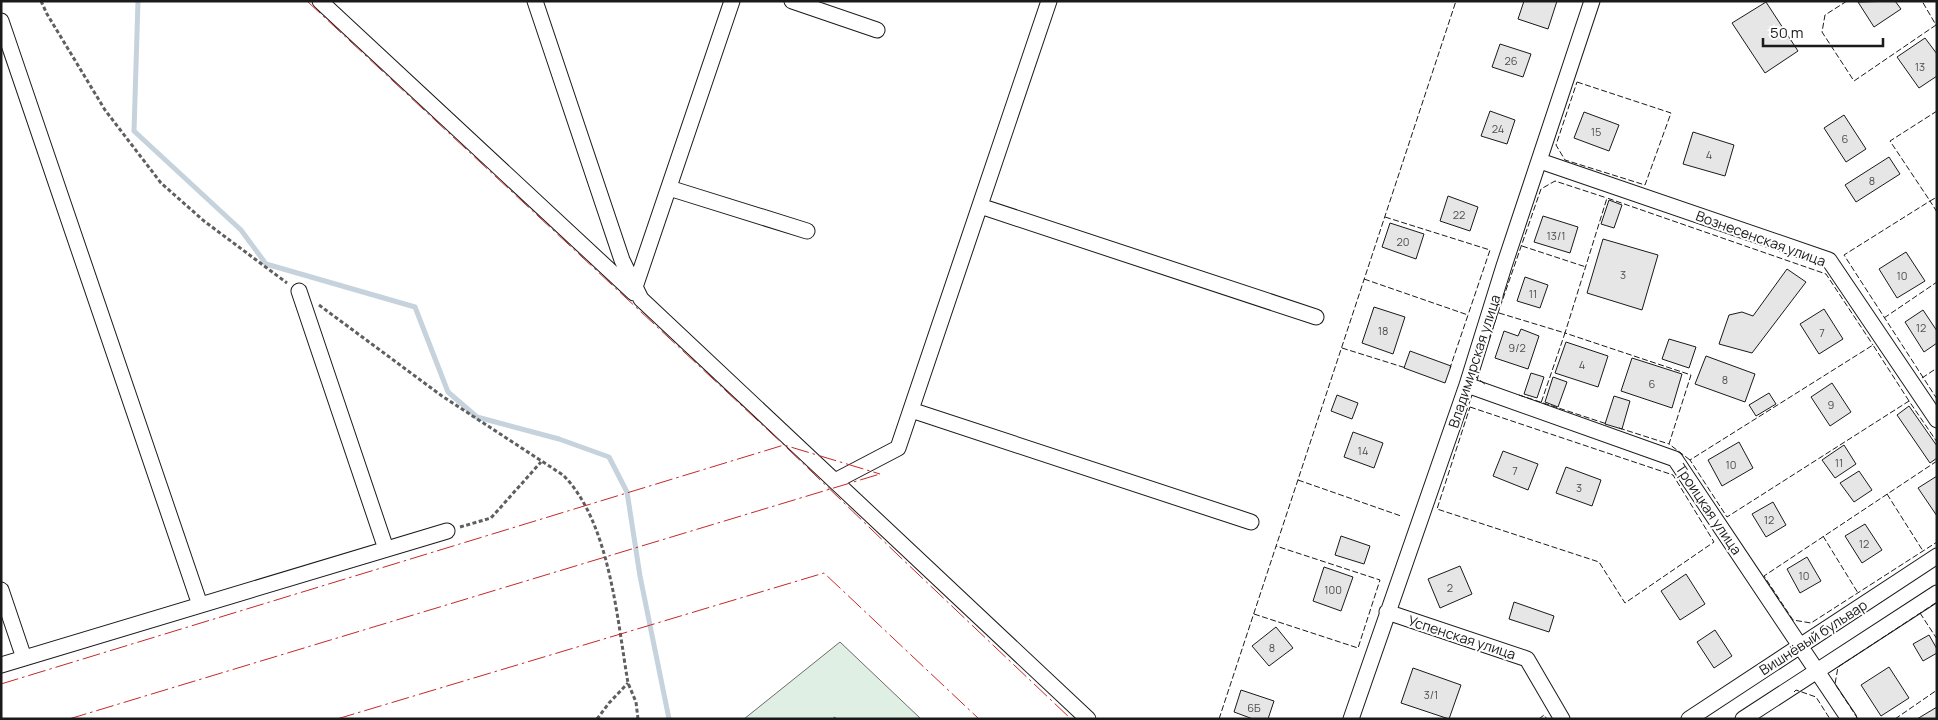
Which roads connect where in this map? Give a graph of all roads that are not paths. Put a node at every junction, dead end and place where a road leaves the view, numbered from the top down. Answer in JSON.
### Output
{"nodes":[{"id":1,"x":320,"y":1,"type":"edge"},
{"id":2,"x":535,"y":1,"type":"edge"},
{"id":3,"x":732,"y":1,"type":"edge"},
{"id":4,"x":792,"y":1,"type":"edge"},
{"id":5,"x":1049,"y":1,"type":"edge"},
{"id":6,"x":1592,"y":1,"type":"edge"},
{"id":7,"x":1,"y":21,"type":"edge"},
{"id":8,"x":877,"y":30,"type":"dead end"},
{"id":9,"x":1540,"y":161,"type":"junction"},
{"id":10,"x":669,"y":188,"type":"junction"},
{"id":11,"x":980,"y":206,"type":"junction"},
{"id":12,"x":807,"y":231,"type":"dead end"},
{"id":13,"x":299,"y":291,"type":"road end"},
{"id":14,"x":638,"y":293,"type":"junction"},
{"id":15,"x":1316,"y":317,"type":"dead end"},
{"id":16,"x":1467,"y":385,"type":"junction"},
{"id":17,"x":911,"y":410,"type":"junction"},
{"id":18,"x":1937,"y":420,"type":"edge"},
{"id":19,"x":835,"y":481,"type":"junction"},
{"id":20,"x":1251,"y":522,"type":"dead end"},
{"id":21,"x":446,"y":531,"type":"road end"},
{"id":22,"x":386,"y":549,"type":"junction"},
{"id":23,"x":1937,"y":556,"type":"edge"},
{"id":24,"x":1,"y":590,"type":"edge"},
{"id":25,"x":1937,"y":593,"type":"edge"},
{"id":26,"x":200,"y":605,"type":"junction"},
{"id":27,"x":1387,"y":612,"type":"junction"},
{"id":28,"x":1800,"y":645,"type":"junction"},
{"id":29,"x":24,"y":658,"type":"junction"},
{"id":30,"x":1,"y":665,"type":"edge"},
{"id":31,"x":1817,"y":669,"type":"junction"},
{"id":32,"x":1088,"y":719,"type":"edge"},
{"id":33,"x":1352,"y":719,"type":"edge"},
{"id":34,"x":1562,"y":719,"type":"edge"},
{"id":35,"x":1689,"y":719,"type":"edge"},
{"id":36,"x":1742,"y":719,"type":"edge"},
{"id":37,"x":1849,"y":719,"type":"edge"}],
"edges":[{"from":1,"to":14,"type":"street"},
{"from":2,"to":14,"type":"street"},
{"from":3,"to":10,"type":"street"},
{"from":4,"to":8,"type":"street"},
{"from":5,"to":11,"type":"street"},
{"from":6,"to":9,"type":"street","name":"Владимирская улица"},
{"from":7,"to":26,"type":"street"},
{"from":9,"to":16,"type":"street","name":"Владимирская улица"},
{"from":9,"to":18,"type":"street","name":"Вознесенская улица"},
{"from":10,"to":12,"type":"street"},
{"from":10,"to":14,"type":"street"},
{"from":11,"to":15,"type":"street"},
{"from":11,"to":17,"type":"street"},
{"from":13,"to":22,"type":"street"},
{"from":14,"to":19,"type":"street"},
{"from":16,"to":27,"type":"street","name":"Владимирская улица"},
{"from":16,"to":28,"type":"street","name":"Троицкая улица"},
{"from":17,"to":19,"type":"street"},
{"from":17,"to":20,"type":"street"},
{"from":19,"to":32,"type":"street"},
{"from":21,"to":22,"type":"street"},
{"from":22,"to":26,"type":"street"},
{"from":23,"to":28,"type":"street","name":"Вишнёвый бульвар"},
{"from":24,"to":29,"type":"street"},
{"from":25,"to":31,"type":"street"},
{"from":26,"to":29,"type":"street"},
{"from":27,"to":33,"type":"street","name":"Владимирская улица"},
{"from":27,"to":34,"type":"street","name":"Успенская улица"},
{"from":28,"to":31,"type":"street","name":"Троицкая улица"},
{"from":28,"to":35,"type":"street","name":"Вишнёвый бульвар"},
{"from":29,"to":30,"type":"street"},
{"from":31,"to":36,"type":"street"},
{"from":31,"to":37,"type":"street","name":"Троицкая улица"}]}
